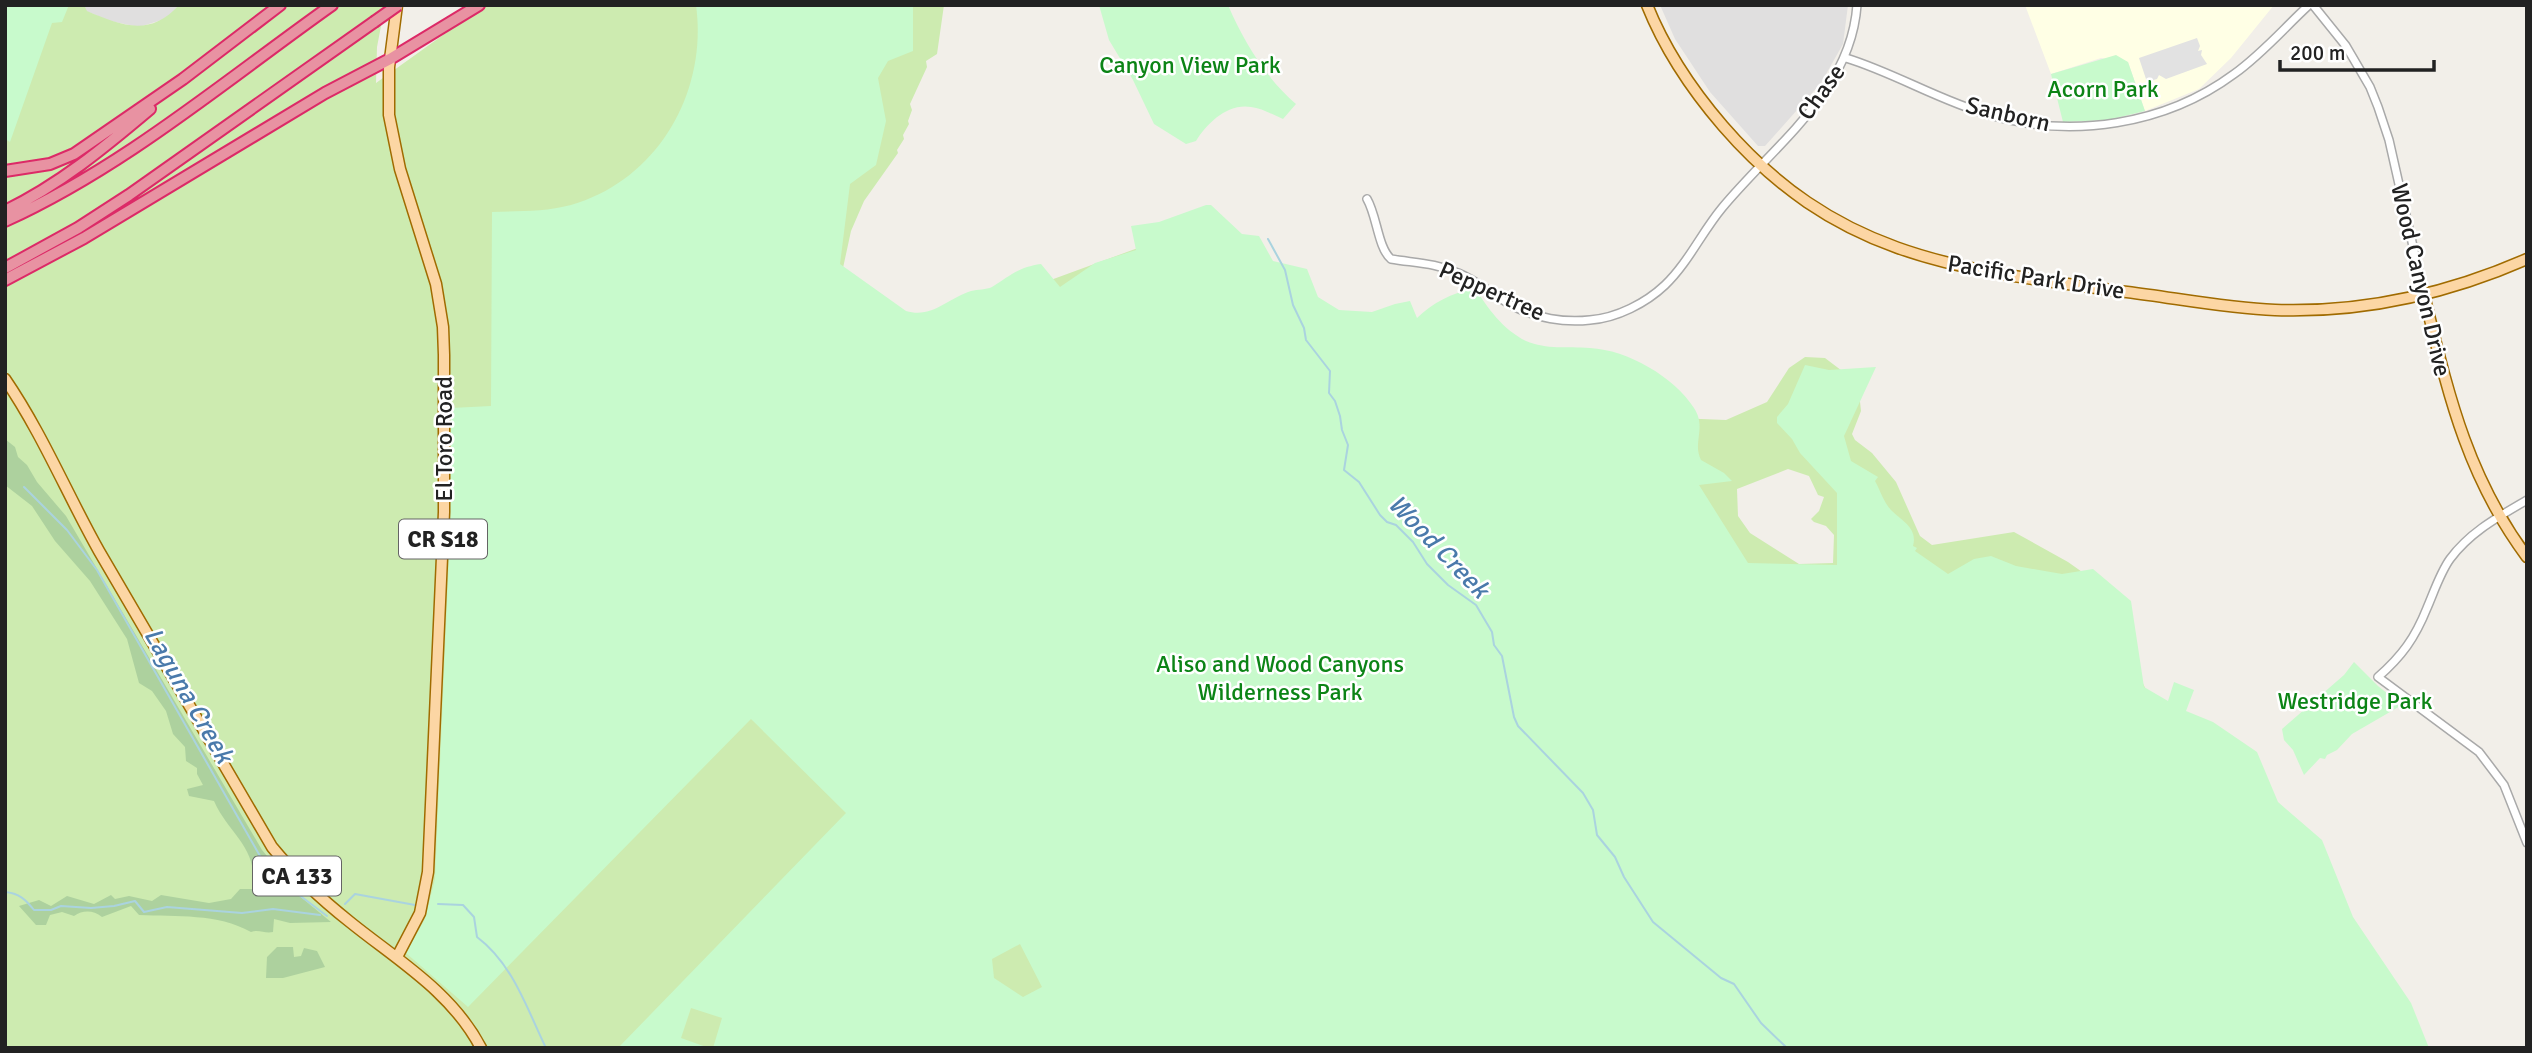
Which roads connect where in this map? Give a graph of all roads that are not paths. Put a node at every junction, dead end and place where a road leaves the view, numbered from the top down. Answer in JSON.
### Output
{"nodes":[{"id":1,"x":280,"y":5,"type":"edge"},
{"id":2,"x":332,"y":5,"type":"edge"},
{"id":3,"x":397,"y":5,"type":"edge"},
{"id":4,"x":479,"y":5,"type":"edge"},
{"id":5,"x":1647,"y":5,"type":"edge"},
{"id":6,"x":1857,"y":5,"type":"edge"},
{"id":7,"x":2311,"y":5,"type":"edge"},
{"id":8,"x":1846,"y":58,"type":"junction"},
{"id":9,"x":390,"y":59,"type":"junction"},
{"id":10,"x":183,"y":79,"type":"junction"},
{"id":11,"x":1760,"y":166,"type":"junction"},
{"id":12,"x":5,"y":171,"type":"edge"},
{"id":13,"x":1367,"y":199,"type":"dead end"},
{"id":14,"x":5,"y":211,"type":"edge"},
{"id":15,"x":5,"y":222,"type":"edge"},
{"id":16,"x":2527,"y":259,"type":"edge"},
{"id":17,"x":20,"y":267,"type":"junction"},
{"id":18,"x":5,"y":268,"type":"edge"},
{"id":19,"x":5,"y":280,"type":"edge"},
{"id":20,"x":2424,"y":295,"type":"junction"},
{"id":21,"x":5,"y":379,"type":"edge"},
{"id":22,"x":2527,"y":500,"type":"edge"},
{"id":23,"x":2500,"y":516,"type":"junction"},
{"id":24,"x":2527,"y":557,"type":"edge"},
{"id":25,"x":2527,"y":843,"type":"edge"},
{"id":26,"x":397,"y":957,"type":"junction"},
{"id":27,"x":481,"y":1048,"type":"edge"}],
"edges":[{"from":1,"to":10,"type":"highway"},
{"from":2,"to":15,"type":"highway"},
{"from":3,"to":9,"type":"main road","name":"El Toro Road","number":"CR S18"},
{"from":3,"to":17,"type":"highway","bridge":true},
{"from":4,"to":9,"type":"highway"},
{"from":5,"to":11,"type":"main road","name":"Pacific Park Drive"},
{"from":6,"to":8,"type":"street","name":"Chase"},
{"from":7,"to":8,"type":"street","name":"Sanborn"},
{"from":7,"to":20,"type":"street","name":"Wood Canyon Drive"},
{"from":8,"to":11,"type":"street","name":"Chase"},
{"from":9,"to":17,"type":"highway"},
{"from":9,"to":26,"type":"main road","name":"El Toro Road","number":"CR S18"},
{"from":10,"to":12,"type":"highway"},
{"from":10,"to":14,"type":"highway"},
{"from":11,"to":13,"type":"street","name":"Peppertree"},
{"from":11,"to":20,"type":"main road","name":"Pacific Park Drive"},
{"from":16,"to":20,"type":"main road","name":"Pacific Park Drive"},
{"from":17,"to":18,"type":"highway"},
{"from":17,"to":19,"type":"highway"},
{"from":20,"to":23,"type":"main road","name":"Wood Canyon Drive"},
{"from":21,"to":26,"type":"main road","number":"CA 133"},
{"from":22,"to":23,"type":"street"},
{"from":23,"to":24,"type":"main road","name":"Wood Canyon Drive"},
{"from":23,"to":25,"type":"street"},
{"from":26,"to":27,"type":"main road","number":"CA 133"}]}
